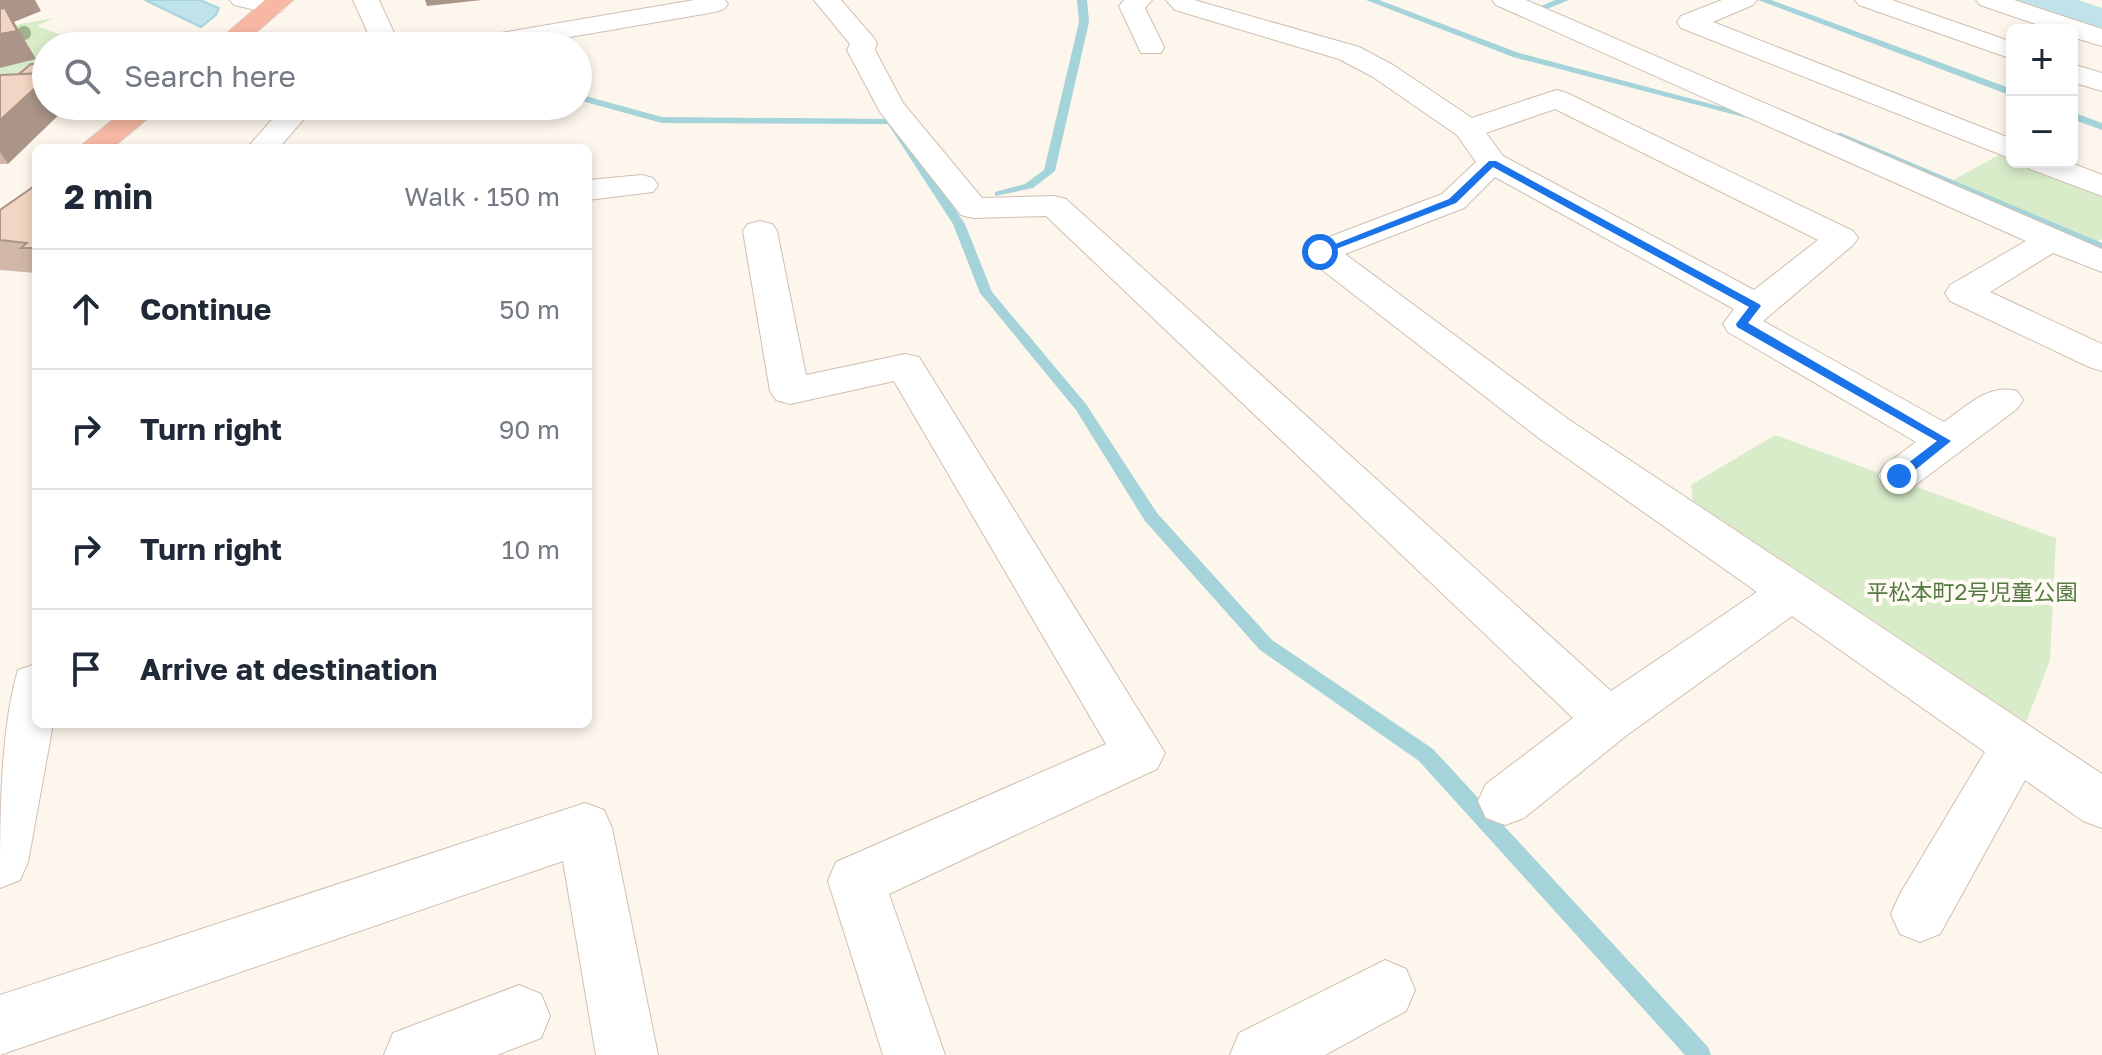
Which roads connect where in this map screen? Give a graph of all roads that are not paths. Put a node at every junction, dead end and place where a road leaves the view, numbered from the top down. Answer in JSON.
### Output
{"nodes":[{"id":1,"x":243,"y":0,"type":"edge"},
{"id":2,"x":366,"y":0,"type":"edge"},
{"id":3,"x":827,"y":0,"type":"edge"},
{"id":4,"x":1139,"y":0,"type":"edge"},
{"id":5,"x":1179,"y":0,"type":"edge"},
{"id":6,"x":1505,"y":0,"type":"edge"},
{"id":7,"x":1744,"y":0,"type":"edge"},
{"id":8,"x":1868,"y":0,"type":"edge"},
{"id":9,"x":1989,"y":0,"type":"edge"},
{"id":10,"x":276,"y":3,"type":"edge"},
{"id":11,"x":715,"y":4,"type":"dead end"},
{"id":12,"x":242,"y":32,"type":"edge"},
{"id":13,"x":381,"y":32,"type":"edge"},
{"id":14,"x":553,"y":32,"type":"edge"},
{"id":15,"x":2102,"y":38,"type":"edge"},
{"id":16,"x":1151,"y":47,"type":"dead end"},
{"id":17,"x":2006,"y":49,"type":"edge"},
{"id":18,"x":2078,"y":74,"type":"edge"},
{"id":19,"x":2102,"y":83,"type":"edge"},
{"id":20,"x":130,"y":120,"type":"edge"},
{"id":21,"x":287,"y":120,"type":"edge"},
{"id":22,"x":1468,"y":129,"type":"junction"},
{"id":23,"x":98,"y":144,"type":"edge"},
{"id":24,"x":266,"y":144,"type":"edge"},
{"id":25,"x":2006,"y":148,"type":"edge"},
{"id":26,"x":1492,"y":163,"type":"junction"},
{"id":27,"x":2056,"y":168,"type":"edge"},
{"id":28,"x":642,"y":185,"type":"dead end"},
{"id":29,"x":2102,"y":186,"type":"edge"},
{"id":30,"x":592,"y":190,"type":"edge"},
{"id":31,"x":760,"y":231,"type":"dead end"},
{"id":32,"x":2051,"y":240,"type":"junction"},
{"id":33,"x":2102,"y":262,"type":"edge"},
{"id":34,"x":1756,"y":306,"type":"junction"},
{"id":35,"x":2102,"y":359,"type":"edge"},
{"id":36,"x":2003,"y":400,"type":"dead end"},
{"id":37,"x":1945,"y":441,"type":"junction"},
{"id":38,"x":1899,"y":476,"type":"dead end"},
{"id":39,"x":1791,"y":592,"type":"junction"},
{"id":40,"x":1609,"y":720,"type":"junction"},
{"id":41,"x":33,"y":728,"type":"edge"},
{"id":42,"x":2017,"y":746,"type":"junction"},
{"id":43,"x":1505,"y":801,"type":"dead end"},
{"id":44,"x":2102,"y":804,"type":"edge"},
{"id":45,"x":0,"y":862,"type":"edge"},
{"id":46,"x":1920,"y":914,"type":"dead end"},
{"id":47,"x":1385,"y":990,"type":"dead end"},
{"id":48,"x":519,"y":1016,"type":"dead end"},
{"id":49,"x":0,"y":1026,"type":"edge"},
{"id":50,"x":415,"y":1055,"type":"edge"},
{"id":51,"x":627,"y":1055,"type":"edge"},
{"id":52,"x":914,"y":1055,"type":"edge"},
{"id":53,"x":1261,"y":1055,"type":"edge"}],
"edges":[{"from":1,"to":10,"type":"street"},
{"from":2,"to":13,"type":"street"},
{"from":3,"to":40,"type":"street"},
{"from":4,"to":16,"type":"street"},
{"from":5,"to":22,"type":"street"},
{"from":6,"to":32,"type":"street"},
{"from":7,"to":25,"type":"street"},
{"from":8,"to":17,"type":"street"},
{"from":9,"to":15,"type":"street"},
{"from":10,"to":12,"type":"highway"},
{"from":11,"to":14,"type":"street"},
{"from":18,"to":19,"type":"street"},
{"from":20,"to":23,"type":"highway"},
{"from":21,"to":24,"type":"street"},
{"from":22,"to":26,"type":"street"},
{"from":22,"to":34,"type":"street"},
{"from":26,"to":34,"type":"street"},
{"from":26,"to":39,"type":"street"},
{"from":27,"to":29,"type":"street"},
{"from":28,"to":30,"type":"street"},
{"from":31,"to":52,"type":"street"},
{"from":32,"to":33,"type":"street"},
{"from":32,"to":35,"type":"street"},
{"from":34,"to":37,"type":"street"},
{"from":36,"to":37,"type":"street"},
{"from":37,"to":38,"type":"street"},
{"from":39,"to":40,"type":"street"},
{"from":39,"to":42,"type":"street"},
{"from":40,"to":43,"type":"street"},
{"from":41,"to":45,"type":"street"},
{"from":42,"to":44,"type":"street"},
{"from":42,"to":46,"type":"street"},
{"from":47,"to":53,"type":"street"},
{"from":48,"to":50,"type":"street"},
{"from":49,"to":51,"type":"street"}]}
